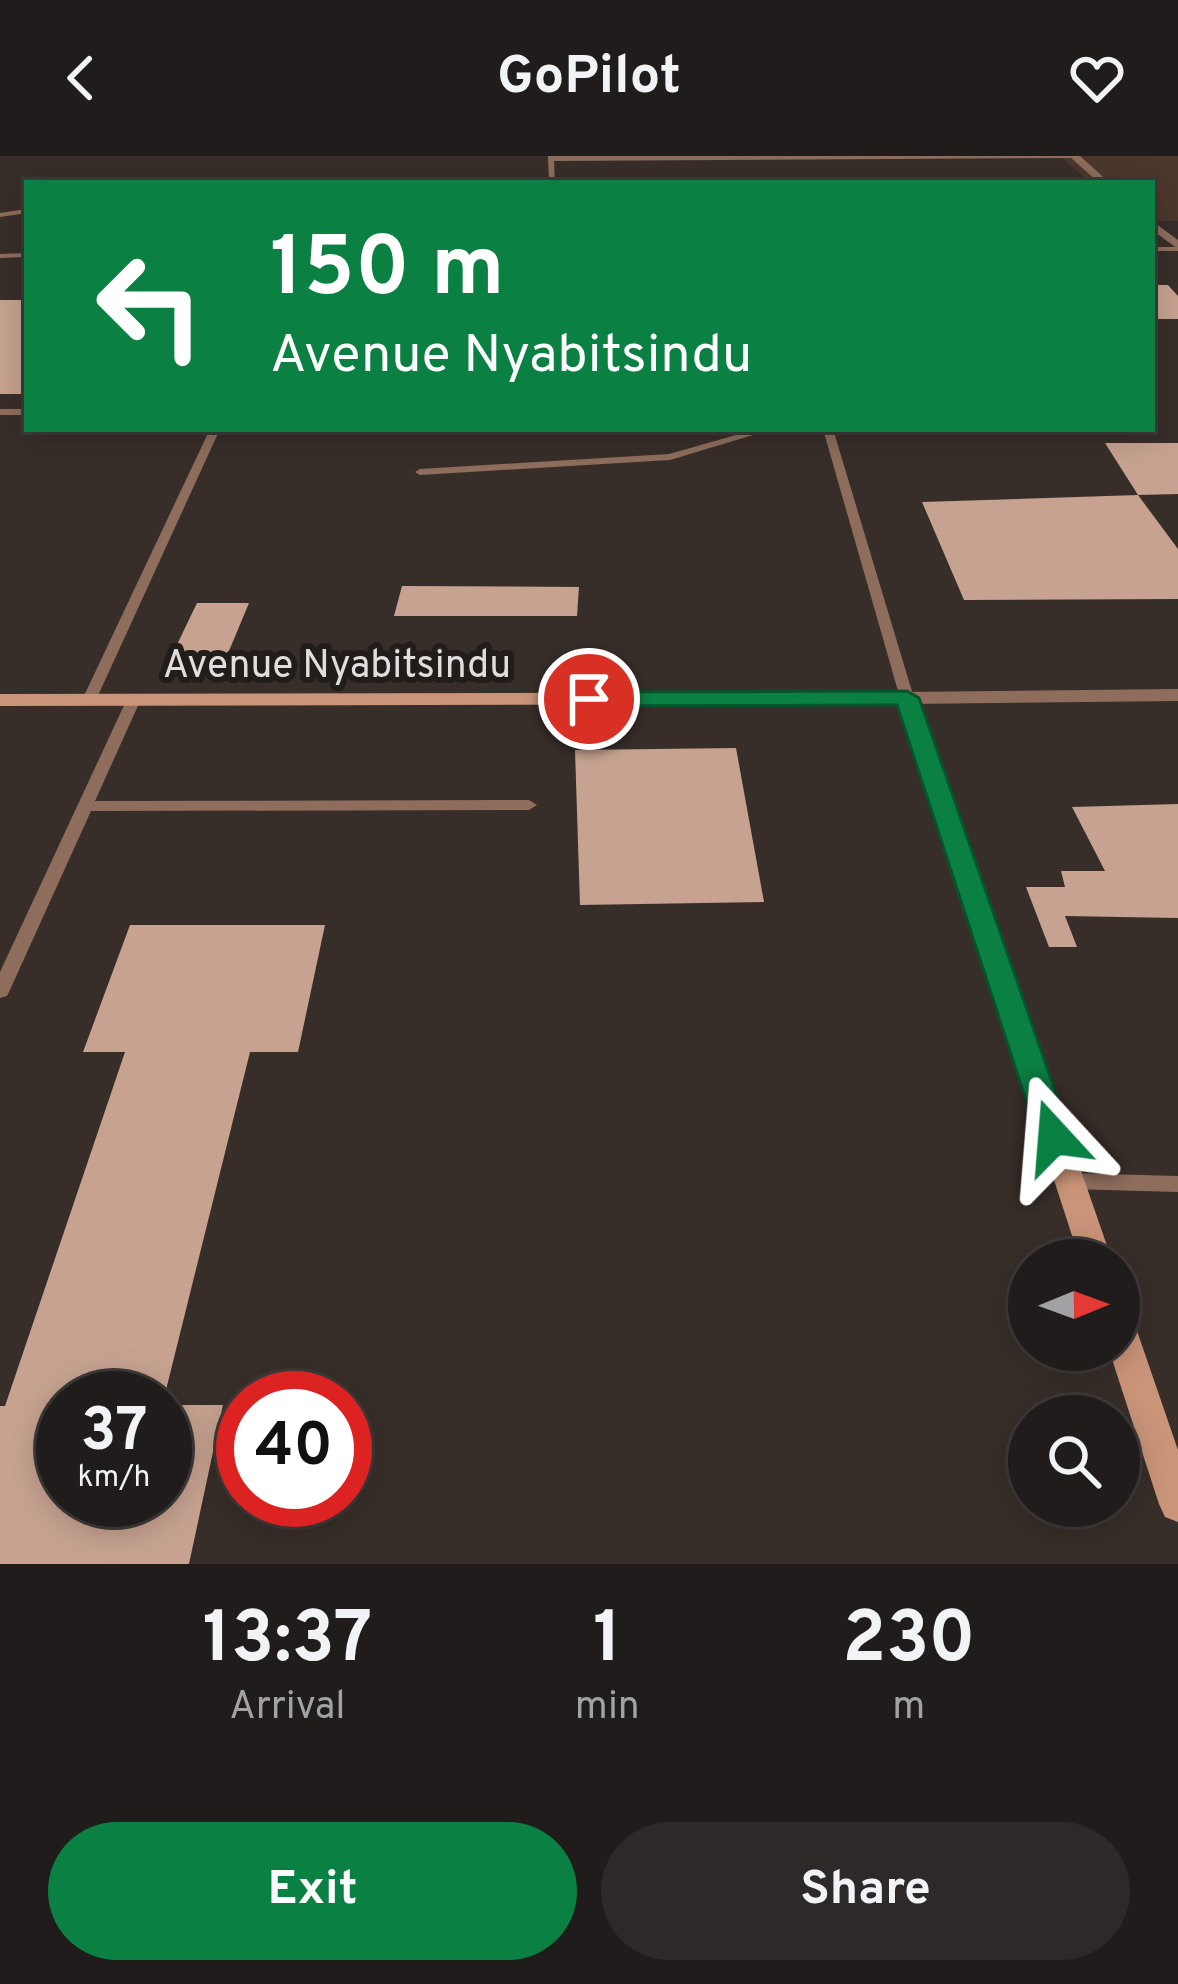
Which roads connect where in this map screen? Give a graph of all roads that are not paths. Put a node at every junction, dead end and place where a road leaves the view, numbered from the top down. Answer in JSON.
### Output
{"nodes":[{"id":1,"x":551,"y":157,"type":"edge"},
{"id":2,"x":1075,"y":157,"type":"edge"},
{"id":3,"x":1102,"y":180,"type":"edge"},
{"id":4,"x":1155,"y":227,"type":"edge"},
{"id":5,"x":1178,"y":248,"type":"edge"},
{"id":6,"x":213,"y":432,"type":"edge"},
{"id":7,"x":758,"y":432,"type":"edge"},
{"id":8,"x":829,"y":432,"type":"edge"},
{"id":9,"x":420,"y":472,"type":"dead end"},
{"id":10,"x":1178,"y":695,"type":"edge"},
{"id":11,"x":907,"y":698,"type":"junction"},
{"id":12,"x":0,"y":700,"type":"edge"},
{"id":13,"x":89,"y":700,"type":"junction"},
{"id":14,"x":134,"y":700,"type":"junction"},
{"id":15,"x":529,"y":805,"type":"dead end"},
{"id":16,"x":85,"y":806,"type":"junction"},
{"id":17,"x":0,"y":992,"type":"edge"},
{"id":18,"x":1070,"y":1181,"type":"junction"},
{"id":19,"x":1178,"y":1184,"type":"edge"},
{"id":20,"x":1089,"y":1239,"type":"edge"},
{"id":21,"x":1133,"y":1371,"type":"edge"},
{"id":22,"x":1178,"y":1504,"type":"edge"}],
"edges":[{"from":1,"to":2,"type":"lane"},
{"from":2,"to":3,"type":"street"},
{"from":4,"to":5,"type":"street"},
{"from":6,"to":13,"type":"lane"},
{"from":7,"to":9,"type":"lane"},
{"from":8,"to":11,"type":"lane"},
{"from":10,"to":11,"type":"street","name":"Avenue Nyabitsindu"},
{"from":11,"to":14,"type":"street","name":"Avenue Nyabitsindu"},
{"from":11,"to":18,"type":"street"},
{"from":12,"to":13,"type":"street","name":"Avenue Nyabitsindu"},
{"from":13,"to":14,"type":"street","name":"Avenue Nyabitsindu"},
{"from":14,"to":16,"type":"lane"},
{"from":15,"to":16,"type":"lane"},
{"from":16,"to":17,"type":"lane"},
{"from":18,"to":19,"type":"lane"},
{"from":18,"to":20,"type":"street"},
{"from":21,"to":22,"type":"street"}]}
